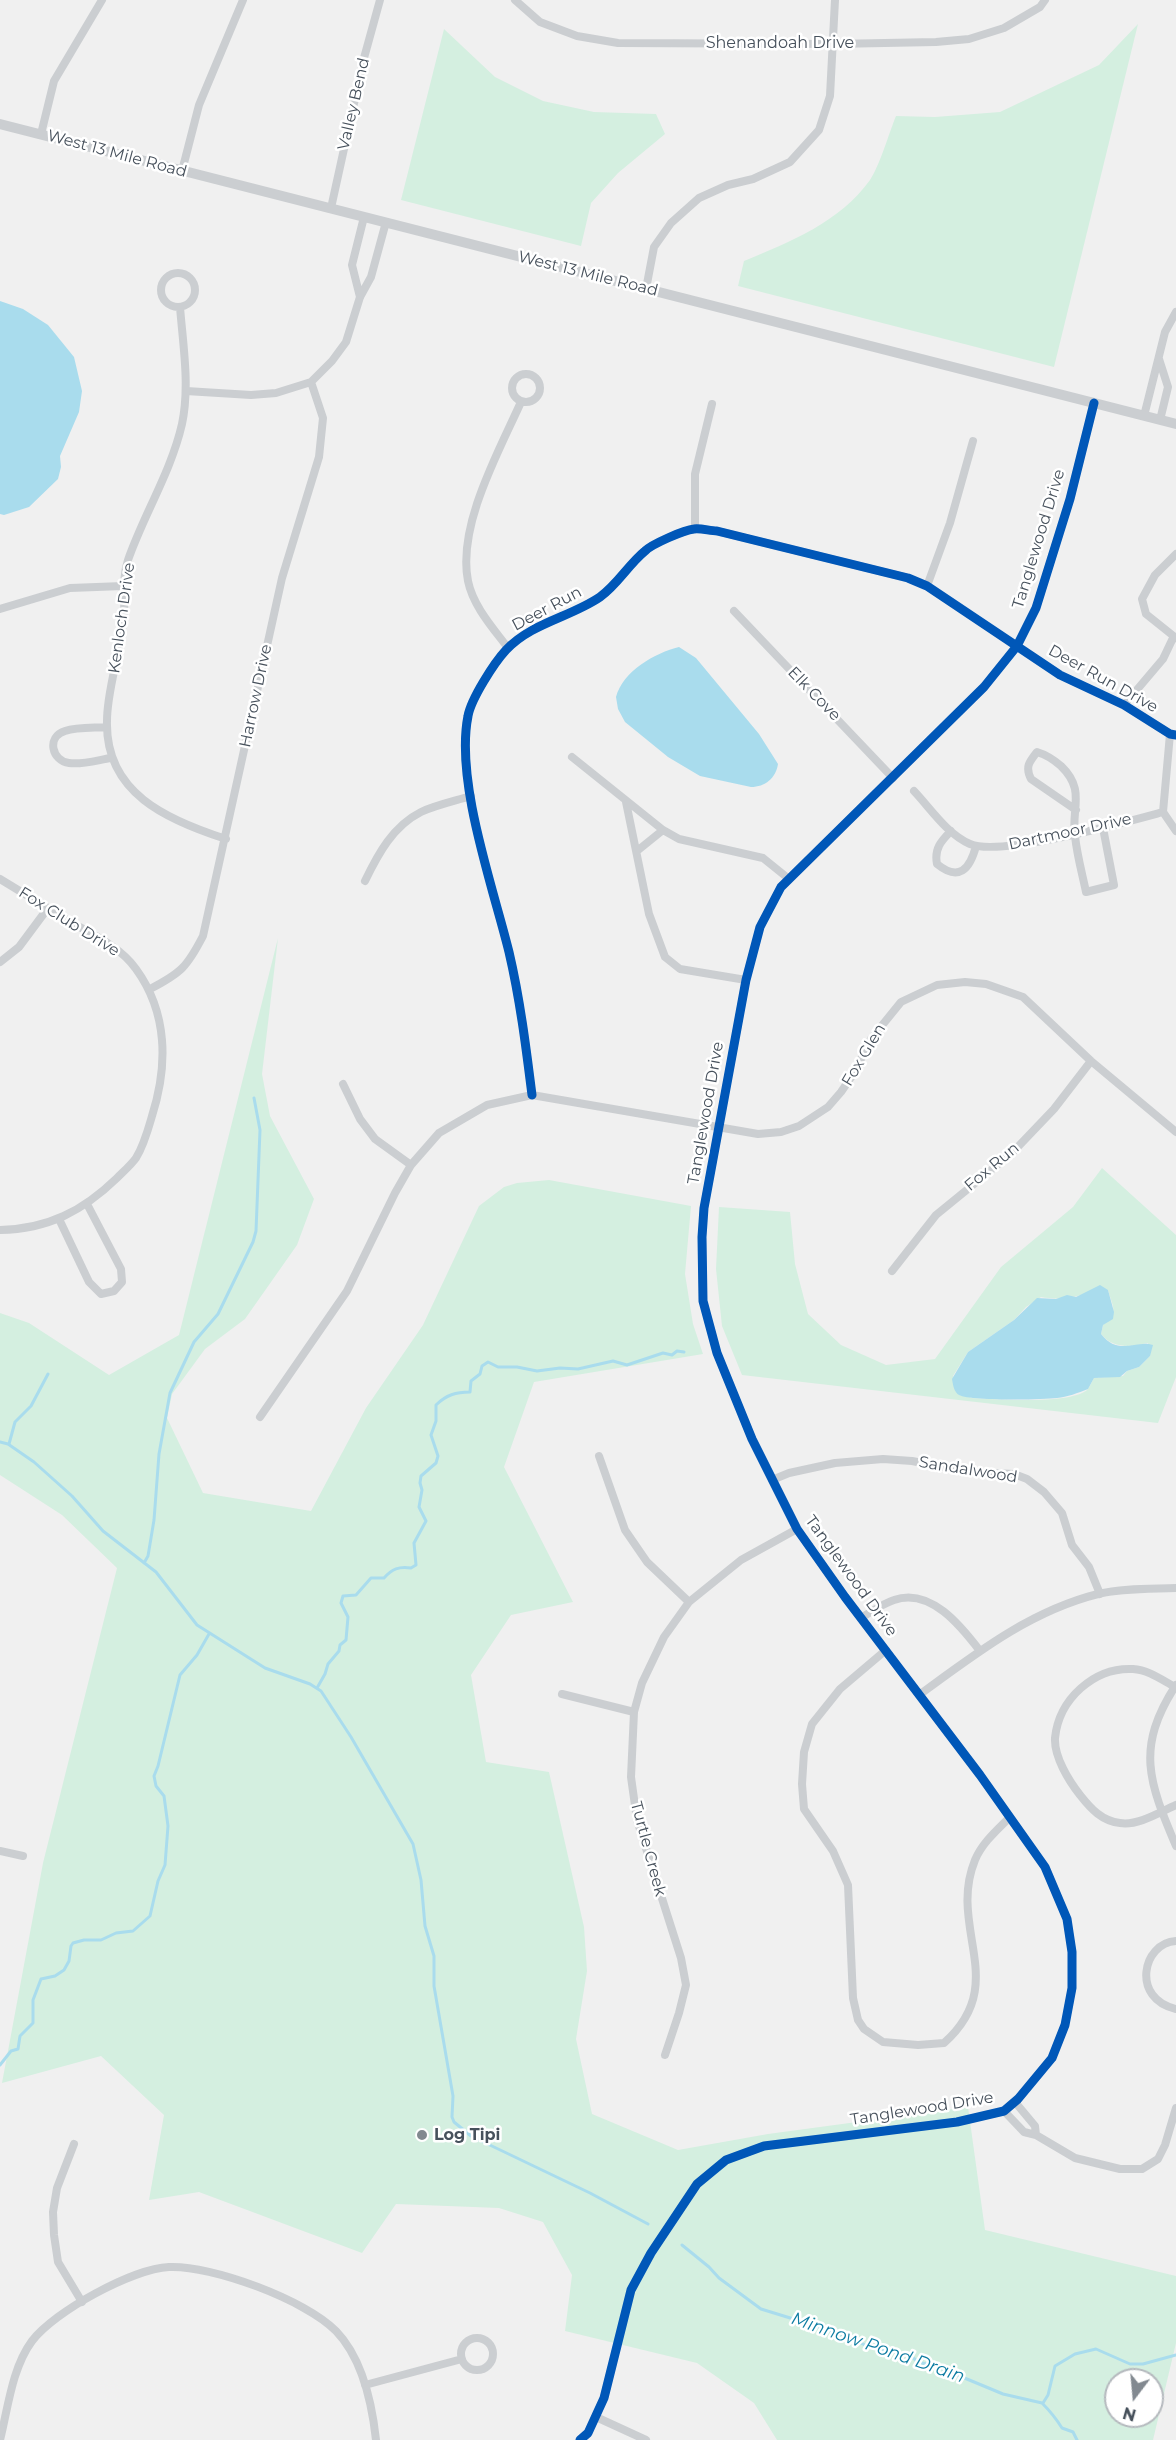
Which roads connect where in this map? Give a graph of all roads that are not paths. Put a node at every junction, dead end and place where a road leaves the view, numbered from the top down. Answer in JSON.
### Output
{"nodes":[{"id":1,"x":102,"y":0,"type":"edge"},
{"id":2,"x":243,"y":0,"type":"edge"},
{"id":3,"x":380,"y":0,"type":"edge"},
{"id":4,"x":515,"y":0,"type":"edge"},
{"id":5,"x":835,"y":0,"type":"edge"},
{"id":6,"x":1046,"y":0,"type":"edge"},
{"id":7,"x":833,"y":44,"type":"junction"},
{"id":8,"x":0,"y":124,"type":"edge"},
{"id":9,"x":41,"y":134,"type":"junction"},
{"id":10,"x":182,"y":171,"type":"junction"},
{"id":11,"x":331,"y":208,"type":"junction"},
{"id":12,"x":364,"y":217,"type":"junction"},
{"id":13,"x":386,"y":222,"type":"junction"},
{"id":14,"x":646,"y":289,"type":"junction"},
{"id":15,"x":360,"y":297,"type":"junction"},
{"id":16,"x":180,"y":307,"type":"junction"},
{"id":17,"x":1176,"y":312,"type":"edge"},
{"id":18,"x":1159,"y":358,"type":"junction"},
{"id":19,"x":311,"y":382,"type":"junction"},
{"id":20,"x":186,"y":391,"type":"junction"},
{"id":21,"x":521,"y":402,"type":"dead end"},
{"id":22,"x":1094,"y":403,"type":"junction"},
{"id":23,"x":712,"y":404,"type":"dead end"},
{"id":24,"x":1144,"y":416,"type":"junction"},
{"id":25,"x":1160,"y":420,"type":"junction"},
{"id":26,"x":1176,"y":424,"type":"edge"},
{"id":27,"x":973,"y":441,"type":"dead end"},
{"id":28,"x":695,"y":528,"type":"junction"},
{"id":29,"x":1176,"y":554,"type":"edge"},
{"id":30,"x":123,"y":586,"type":"junction"},
{"id":31,"x":927,"y":586,"type":"junction"},
{"id":32,"x":0,"y":609,"type":"edge"},
{"id":33,"x":734,"y":611,"type":"dead end"},
{"id":34,"x":1175,"y":638,"type":"edge"},
{"id":35,"x":1017,"y":646,"type":"junction"},
{"id":36,"x":508,"y":648,"type":"junction"},
{"id":37,"x":1124,"y":705,"type":"junction"},
{"id":38,"x":107,"y":727,"type":"junction"},
{"id":39,"x":1173,"y":734,"type":"edge"},
{"id":40,"x":572,"y":757,"type":"dead end"},
{"id":41,"x":111,"y":758,"type":"junction"},
{"id":42,"x":893,"y":778,"type":"junction"},
{"id":43,"x":914,"y":791,"type":"dead end"},
{"id":44,"x":471,"y":796,"type":"junction"},
{"id":45,"x":626,"y":802,"type":"junction"},
{"id":46,"x":1076,"y":810,"type":"junction"},
{"id":47,"x":1163,"y":812,"type":"junction"},
{"id":48,"x":1103,"y":828,"type":"junction"},
{"id":49,"x":663,"y":830,"type":"junction"},
{"id":50,"x":951,"y":831,"type":"junction"},
{"id":51,"x":1176,"y":831,"type":"edge"},
{"id":52,"x":1074,"y":833,"type":"junction"},
{"id":53,"x":226,"y":839,"type":"junction"},
{"id":54,"x":976,"y":846,"type":"junction"},
{"id":55,"x":637,"y":851,"type":"junction"},
{"id":56,"x":0,"y":879,"type":"edge"},
{"id":57,"x":789,"y":879,"type":"junction"},
{"id":58,"x":365,"y":881,"type":"dead end"},
{"id":59,"x":48,"y":908,"type":"junction"},
{"id":60,"x":0,"y":962,"type":"edge"},
{"id":61,"x":746,"y":980,"type":"junction"},
{"id":62,"x":150,"y":990,"type":"junction"},
{"id":63,"x":1090,"y":1061,"type":"junction"},
{"id":64,"x":343,"y":1084,"type":"dead end"},
{"id":65,"x":532,"y":1095,"type":"junction"},
{"id":66,"x":718,"y":1128,"type":"junction"},
{"id":67,"x":1176,"y":1132,"type":"edge"},
{"id":68,"x":411,"y":1165,"type":"junction"},
{"id":69,"x":87,"y":1204,"type":"junction"},
{"id":70,"x":58,"y":1219,"type":"junction"},
{"id":71,"x":0,"y":1230,"type":"edge"},
{"id":72,"x":892,"y":1271,"type":"dead end"},
{"id":73,"x":260,"y":1417,"type":"dead end"},
{"id":74,"x":599,"y":1456,"type":"dead end"},
{"id":75,"x":772,"y":1480,"type":"junction"},
{"id":76,"x":797,"y":1529,"type":"junction"},
{"id":77,"x":1176,"y":1588,"type":"edge"},
{"id":78,"x":1100,"y":1594,"type":"junction"},
{"id":79,"x":689,"y":1602,"type":"junction"},
{"id":80,"x":861,"y":1618,"type":"junction"},
{"id":81,"x":886,"y":1650,"type":"junction"},
{"id":82,"x":980,"y":1651,"type":"junction"},
{"id":83,"x":1176,"y":1686,"type":"edge"},
{"id":84,"x":562,"y":1694,"type":"dead end"},
{"id":85,"x":920,"y":1695,"type":"junction"},
{"id":86,"x":634,"y":1712,"type":"junction"},
{"id":87,"x":1176,"y":1805,"type":"edge"},
{"id":88,"x":1161,"y":1812,"type":"junction"},
{"id":89,"x":1010,"y":1817,"type":"junction"},
{"id":90,"x":1176,"y":1846,"type":"edge"},
{"id":91,"x":0,"y":1851,"type":"edge"},
{"id":92,"x":23,"y":1856,"type":"dead end"},
{"id":93,"x":1176,"y":1941,"type":"edge"},
{"id":94,"x":1176,"y":2009,"type":"edge"},
{"id":95,"x":665,"y":2055,"type":"dead end"},
{"id":96,"x":1015,"y":2102,"type":"junction"},
{"id":97,"x":1176,"y":2108,"type":"edge"},
{"id":98,"x":1004,"y":2111,"type":"junction"},
{"id":99,"x":1036,"y":2135,"type":"junction"},
{"id":100,"x":74,"y":2144,"type":"dead end"},
{"id":101,"x":82,"y":2302,"type":"junction"},
{"id":102,"x":462,"y":2359,"type":"dead end"},
{"id":103,"x":365,"y":2385,"type":"junction"},
{"id":104,"x":596,"y":2417,"type":"junction"},
{"id":105,"x":0,"y":2440,"type":"edge"},
{"id":106,"x":376,"y":2440,"type":"edge"},
{"id":107,"x":580,"y":2440,"type":"edge"},
{"id":108,"x":646,"y":2440,"type":"edge"}],
"edges":[{"from":1,"to":9,"type":"street"},
{"from":2,"to":10,"type":"street"},
{"from":3,"to":11,"type":"street","name":"Valley Bend"},
{"from":4,"to":7,"type":"street","name":"Shenandoah Drive"},
{"from":5,"to":7,"type":"street"},
{"from":6,"to":7,"type":"street","name":"Shenandoah Drive"},
{"from":7,"to":14,"type":"street"},
{"from":8,"to":9,"type":"street","name":"West 13 Mile Road"},
{"from":9,"to":10,"type":"street","name":"West 13 Mile Road"},
{"from":10,"to":11,"type":"street","name":"West 13 Mile Road"},
{"from":11,"to":12,"type":"street","name":"West 13 Mile Road"},
{"from":12,"to":13,"type":"street","name":"West 13 Mile Road"},
{"from":12,"to":15,"type":"street"},
{"from":13,"to":14,"type":"street","name":"West 13 Mile Road"},
{"from":13,"to":15,"type":"street"},
{"from":14,"to":22,"type":"street","name":"West 13 Mile Road"},
{"from":15,"to":19,"type":"street"},
{"from":16,"to":16,"type":"street"},
{"from":16,"to":20,"type":"street","name":"Kenloch Drive"},
{"from":17,"to":18,"type":"street"},
{"from":18,"to":24,"type":"street"},
{"from":18,"to":25,"type":"street"},
{"from":19,"to":20,"type":"street"},
{"from":19,"to":53,"type":"street","name":"Harrow Drive"},
{"from":20,"to":30,"type":"street","name":"Kenloch Drive"},
{"from":21,"to":36,"type":"street","name":"Deer Run"},
{"from":22,"to":24,"type":"street","name":"West 13 Mile Road"},
{"from":22,"to":35,"type":"street","name":"Tanglewood Drive"},
{"from":23,"to":28,"type":"street"},
{"from":24,"to":25,"type":"street","name":"West 13 Mile Road"},
{"from":25,"to":26,"type":"street","name":"West 13 Mile Road"},
{"from":27,"to":31,"type":"street"},
{"from":28,"to":31,"type":"street"},
{"from":28,"to":36,"type":"street","name":"Deer Run"},
{"from":29,"to":34,"type":"street"},
{"from":30,"to":32,"type":"street"},
{"from":30,"to":38,"type":"street","name":"Kenloch Drive"},
{"from":31,"to":35,"type":"street"},
{"from":33,"to":42,"type":"street","name":"Elk Cove"},
{"from":34,"to":37,"type":"street"},
{"from":35,"to":37,"type":"street","name":"Deer Run Drive"},
{"from":35,"to":42,"type":"street","name":"Tanglewood Drive"},
{"from":36,"to":44,"type":"street","name":"Deer Run"},
{"from":37,"to":39,"type":"street","name":"Deer Run Drive"},
{"from":38,"to":41,"type":"street","name":"Kenloch Drive"},
{"from":38,"to":41,"type":"street"},
{"from":39,"to":47,"type":"street","name":"Deer Run Drive"},
{"from":40,"to":45,"type":"street"},
{"from":41,"to":53,"type":"street","name":"Kenloch Drive"},
{"from":42,"to":57,"type":"street","name":"Tanglewood Drive"},
{"from":43,"to":50,"type":"street"},
{"from":44,"to":58,"type":"street"},
{"from":44,"to":65,"type":"street","name":"Deer Run"},
{"from":45,"to":49,"type":"street"},
{"from":45,"to":55,"type":"street"},
{"from":46,"to":46,"type":"street"},
{"from":46,"to":52,"type":"street"},
{"from":47,"to":48,"type":"street","name":"Dartmoor Drive"},
{"from":47,"to":51,"type":"street"},
{"from":48,"to":52,"type":"street","name":"Dartmoor Drive"},
{"from":48,"to":52,"type":"street"},
{"from":49,"to":55,"type":"street"},
{"from":49,"to":57,"type":"street"},
{"from":50,"to":54,"type":"street"},
{"from":50,"to":54,"type":"street"},
{"from":52,"to":54,"type":"street","name":"Dartmoor Drive"},
{"from":53,"to":62,"type":"street","name":"Harrow Drive"},
{"from":55,"to":61,"type":"street"},
{"from":56,"to":59,"type":"street","name":"Fox Club Drive"},
{"from":57,"to":61,"type":"street","name":"Tanglewood Drive"},
{"from":59,"to":60,"type":"street"},
{"from":59,"to":62,"type":"street","name":"Fox Club Drive"},
{"from":61,"to":66,"type":"street","name":"Tanglewood Drive"},
{"from":62,"to":69,"type":"street","name":"Fox Club Drive"},
{"from":63,"to":66,"type":"street","name":"Fox Glen"},
{"from":63,"to":67,"type":"street","name":"Fox Glen"},
{"from":63,"to":72,"type":"street","name":"Fox Run"},
{"from":64,"to":68,"type":"street"},
{"from":65,"to":66,"type":"street","name":"Fox Glen"},
{"from":65,"to":68,"type":"street"},
{"from":66,"to":75,"type":"street","name":"Tanglewood Drive"},
{"from":68,"to":73,"type":"street"},
{"from":69,"to":70,"type":"street","name":"Fox Club Drive"},
{"from":69,"to":70,"type":"street"},
{"from":70,"to":71,"type":"street","name":"Fox Club Drive"},
{"from":74,"to":79,"type":"street"},
{"from":75,"to":76,"type":"street","name":"Tanglewood Drive"},
{"from":75,"to":78,"type":"street","name":"Sandalwood"},
{"from":76,"to":79,"type":"street","name":"Turtle Creek"},
{"from":76,"to":80,"type":"street","name":"Tanglewood Drive"},
{"from":77,"to":78,"type":"street"},
{"from":78,"to":82,"type":"street"},
{"from":79,"to":86,"type":"street","name":"Turtle Creek"},
{"from":80,"to":81,"type":"street","name":"Tanglewood Drive"},
{"from":80,"to":82,"type":"street"},
{"from":81,"to":85,"type":"street","name":"Tanglewood Drive"},
{"from":81,"to":89,"type":"street"},
{"from":82,"to":85,"type":"street"},
{"from":83,"to":88,"type":"street"},
{"from":83,"to":88,"type":"street"},
{"from":84,"to":86,"type":"street"},
{"from":85,"to":89,"type":"street","name":"Tanglewood Drive"},
{"from":86,"to":95,"type":"street","name":"Turtle Creek"},
{"from":87,"to":88,"type":"street"},
{"from":88,"to":90,"type":"street"},
{"from":89,"to":96,"type":"street","name":"Tanglewood Drive"},
{"from":91,"to":92,"type":"street"},
{"from":93,"to":94,"type":"street"},
{"from":96,"to":98,"type":"street","name":"Tanglewood Drive"},
{"from":96,"to":99,"type":"street"},
{"from":97,"to":99,"type":"street"},
{"from":98,"to":99,"type":"street"},
{"from":98,"to":104,"type":"street","name":"Tanglewood Drive"},
{"from":100,"to":101,"type":"street"},
{"from":101,"to":103,"type":"street"},
{"from":101,"to":105,"type":"street"},
{"from":102,"to":103,"type":"street"},
{"from":103,"to":106,"type":"street"},
{"from":104,"to":107,"type":"street","name":"Tanglewood Drive"},
{"from":104,"to":108,"type":"street"}]}
